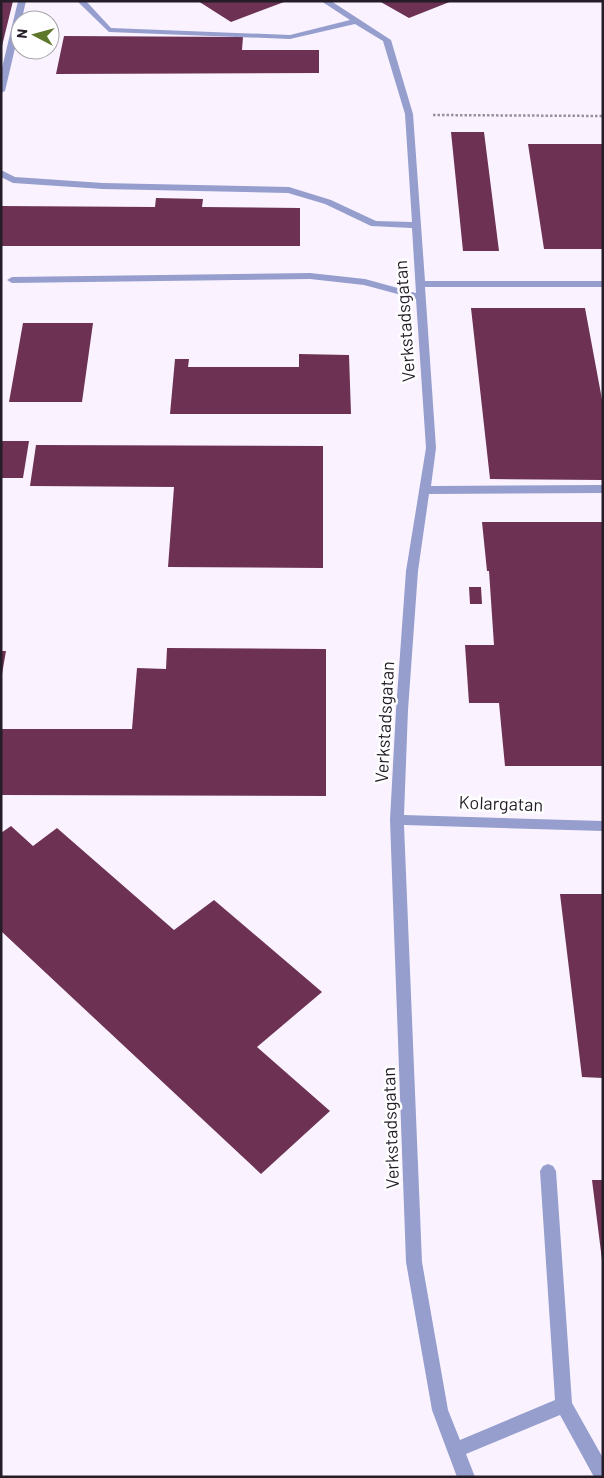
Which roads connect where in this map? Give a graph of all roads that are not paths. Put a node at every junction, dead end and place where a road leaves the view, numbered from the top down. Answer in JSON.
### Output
{"nodes":[{"id":1,"x":22,"y":1,"type":"edge"},
{"id":2,"x":81,"y":1,"type":"edge"},
{"id":3,"x":324,"y":1,"type":"edge"},
{"id":4,"x":356,"y":21,"type":"junction"},
{"id":5,"x":1,"y":92,"type":"edge"},
{"id":6,"x":1,"y":172,"type":"edge"},
{"id":7,"x":416,"y":225,"type":"junction"},
{"id":8,"x":12,"y":280,"type":"dead end"},
{"id":9,"x":603,"y":284,"type":"edge"},
{"id":10,"x":420,"y":291,"type":"junction"},
{"id":11,"x":603,"y":489,"type":"edge"},
{"id":12,"x":425,"y":490,"type":"junction"},
{"id":13,"x":397,"y":820,"type":"junction"},
{"id":14,"x":603,"y":826,"type":"edge"},
{"id":15,"x":548,"y":1171,"type":"dead end"},
{"id":16,"x":564,"y":1405,"type":"junction"},
{"id":17,"x":456,"y":1450,"type":"junction"},
{"id":18,"x":603,"y":1476,"type":"edge"},
{"id":19,"x":466,"y":1477,"type":"edge"}],
"edges":[{"from":1,"to":5,"type":"street"},
{"from":2,"to":4,"type":"street"},
{"from":3,"to":4,"type":"street","name":"Verkstadsgatan"},
{"from":4,"to":7,"type":"street","name":"Verkstadsgatan"},
{"from":6,"to":7,"type":"street"},
{"from":7,"to":10,"type":"street","name":"Verkstadsgatan"},
{"from":8,"to":10,"type":"street"},
{"from":9,"to":10,"type":"street"},
{"from":10,"to":12,"type":"street","name":"Verkstadsgatan"},
{"from":11,"to":12,"type":"street"},
{"from":12,"to":13,"type":"street","name":"Verkstadsgatan"},
{"from":13,"to":14,"type":"street","name":"Kolargatan"},
{"from":13,"to":17,"type":"street","name":"Verkstadsgatan"},
{"from":15,"to":16,"type":"street"},
{"from":16,"to":17,"type":"street"},
{"from":16,"to":18,"type":"street"},
{"from":17,"to":19,"type":"street","name":"Verkstadsgatan"}]}
